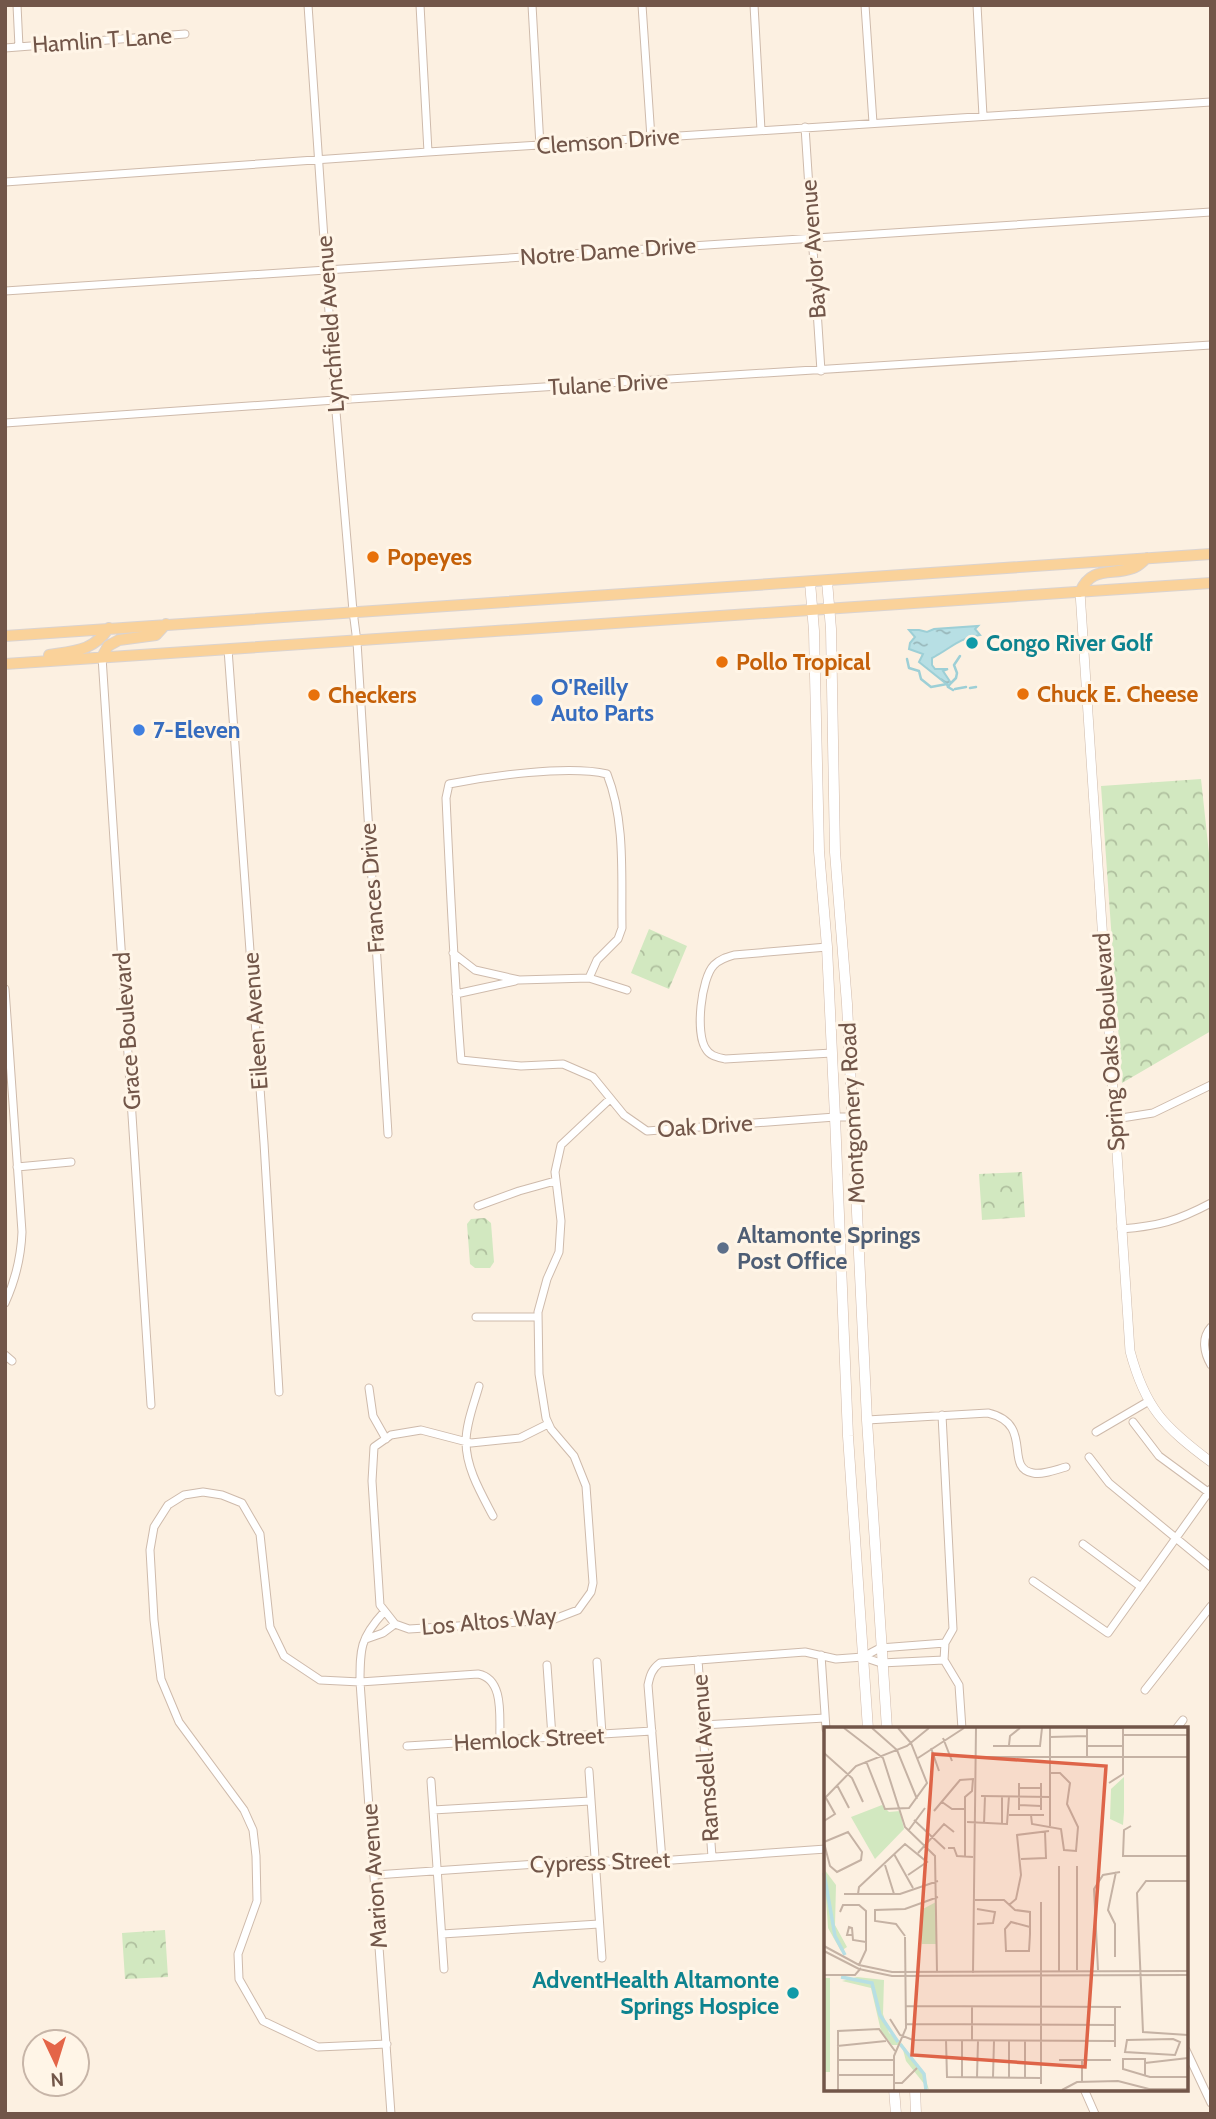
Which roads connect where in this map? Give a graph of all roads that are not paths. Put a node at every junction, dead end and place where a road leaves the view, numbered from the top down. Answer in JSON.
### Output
{"nodes":[{"id":1,"x":17,"y":5,"type":"edge"},
{"id":2,"x":308,"y":5,"type":"edge"},
{"id":3,"x":420,"y":5,"type":"edge"},
{"id":4,"x":532,"y":5,"type":"edge"},
{"id":5,"x":642,"y":5,"type":"edge"},
{"id":6,"x":754,"y":5,"type":"edge"},
{"id":7,"x":865,"y":5,"type":"edge"},
{"id":8,"x":977,"y":5,"type":"edge"},
{"id":9,"x":185,"y":34,"type":"dead end"},
{"id":10,"x":19,"y":47,"type":"junction"},
{"id":11,"x":5,"y":48,"type":"edge"},
{"id":12,"x":1211,"y":102,"type":"edge"},
{"id":13,"x":983,"y":116,"type":"junction"},
{"id":14,"x":873,"y":123,"type":"junction"},
{"id":15,"x":805,"y":127,"type":"junction"},
{"id":16,"x":761,"y":130,"type":"junction"},
{"id":17,"x":650,"y":138,"type":"junction"},
{"id":18,"x":540,"y":146,"type":"junction"},
{"id":19,"x":428,"y":152,"type":"junction"},
{"id":20,"x":318,"y":160,"type":"junction"},
{"id":21,"x":5,"y":182,"type":"edge"},
{"id":22,"x":1211,"y":212,"type":"edge"},
{"id":23,"x":811,"y":237,"type":"junction"},
{"id":24,"x":326,"y":269,"type":"junction"},
{"id":25,"x":5,"y":291,"type":"edge"},
{"id":26,"x":1211,"y":345,"type":"edge"},
{"id":27,"x":821,"y":371,"type":"junction"},
{"id":28,"x":335,"y":400,"type":"junction"},
{"id":29,"x":5,"y":423,"type":"edge"},
{"id":30,"x":1211,"y":554,"type":"edge"},
{"id":31,"x":1147,"y":558,"type":"junction"},
{"id":32,"x":827,"y":580,"type":"junction"},
{"id":33,"x":810,"y":582,"type":"junction"},
{"id":34,"x":1211,"y":583,"type":"edge"},
{"id":35,"x":1080,"y":592,"type":"junction"},
{"id":36,"x":829,"y":609,"type":"junction"},
{"id":37,"x":813,"y":610,"type":"junction"},
{"id":38,"x":352,"y":611,"type":"junction"},
{"id":39,"x":166,"y":624,"type":"junction"},
{"id":40,"x":109,"y":628,"type":"junction"},
{"id":41,"x":5,"y":636,"type":"edge"},
{"id":42,"x":357,"y":642,"type":"junction"},
{"id":43,"x":228,"y":649,"type":"junction"},
{"id":44,"x":102,"y":657,"type":"junction"},
{"id":45,"x":5,"y":664,"type":"edge"},
{"id":46,"x":827,"y":947,"type":"junction"},
{"id":47,"x":453,"y":953,"type":"junction"},
{"id":48,"x":589,"y":978,"type":"junction"},
{"id":49,"x":519,"y":980,"type":"junction"},
{"id":50,"x":5,"y":989,"type":"edge"},
{"id":51,"x":626,"y":990,"type":"dead end"},
{"id":52,"x":456,"y":994,"type":"junction"},
{"id":53,"x":847,"y":1004,"type":"junction"},
{"id":54,"x":832,"y":1053,"type":"junction"},
{"id":55,"x":1211,"y":1085,"type":"edge"},
{"id":56,"x":610,"y":1099,"type":"junction"},
{"id":57,"x":835,"y":1117,"type":"junction"},
{"id":58,"x":852,"y":1117,"type":"junction"},
{"id":59,"x":1115,"y":1119,"type":"junction"},
{"id":60,"x":387,"y":1134,"type":"dead end"},
{"id":61,"x":71,"y":1162,"type":"dead end"},
{"id":62,"x":16,"y":1167,"type":"junction"},
{"id":63,"x":555,"y":1181,"type":"junction"},
{"id":64,"x":1211,"y":1203,"type":"edge"},
{"id":65,"x":478,"y":1206,"type":"dead end"},
{"id":66,"x":1121,"y":1229,"type":"junction"},
{"id":67,"x":842,"y":1283,"type":"junction"},
{"id":68,"x":861,"y":1295,"type":"junction"},
{"id":69,"x":5,"y":1303,"type":"edge"},
{"id":70,"x":477,"y":1317,"type":"dead end"},
{"id":71,"x":538,"y":1317,"type":"junction"},
{"id":72,"x":1211,"y":1327,"type":"edge"},
{"id":73,"x":1211,"y":1365,"type":"edge"},
{"id":74,"x":480,"y":1387,"type":"dead end"},
{"id":75,"x":369,"y":1388,"type":"dead end"},
{"id":76,"x":279,"y":1392,"type":"dead end"},
{"id":77,"x":1149,"y":1401,"type":"junction"},
{"id":78,"x":151,"y":1405,"type":"dead end"},
{"id":79,"x":942,"y":1415,"type":"junction"},
{"id":80,"x":867,"y":1420,"type":"junction"},
{"id":81,"x":1133,"y":1422,"type":"dead end"},
{"id":82,"x":548,"y":1424,"type":"junction"},
{"id":83,"x":1096,"y":1432,"type":"dead end"},
{"id":84,"x":386,"y":1439,"type":"junction"},
{"id":85,"x":466,"y":1441,"type":"junction"},
{"id":86,"x":1088,"y":1457,"type":"dead end"},
{"id":87,"x":1211,"y":1462,"type":"edge"},
{"id":88,"x":1066,"y":1468,"type":"dead end"},
{"id":89,"x":1209,"y":1490,"type":"edge"},
{"id":90,"x":493,"y":1516,"type":"dead end"},
{"id":91,"x":873,"y":1519,"type":"junction"},
{"id":92,"x":854,"y":1520,"type":"junction"},
{"id":93,"x":1175,"y":1539,"type":"junction"},
{"id":94,"x":1083,"y":1544,"type":"dead end"},
{"id":95,"x":1211,"y":1567,"type":"edge"},
{"id":96,"x":1033,"y":1581,"type":"dead end"},
{"id":97,"x":1141,"y":1587,"type":"junction"},
{"id":98,"x":1211,"y":1606,"type":"edge"},
{"id":99,"x":384,"y":1612,"type":"junction"},
{"id":100,"x":395,"y":1624,"type":"junction"},
{"id":101,"x":366,"y":1639,"type":"junction"},
{"id":102,"x":945,"y":1643,"type":"junction"},
{"id":103,"x":880,"y":1648,"type":"junction"},
{"id":104,"x":821,"y":1655,"type":"junction"},
{"id":105,"x":863,"y":1657,"type":"junction"},
{"id":106,"x":698,"y":1660,"type":"junction"},
{"id":107,"x":944,"y":1660,"type":"junction"},
{"id":108,"x":597,"y":1662,"type":"dead end"},
{"id":109,"x":881,"y":1663,"type":"junction"},
{"id":110,"x":547,"y":1665,"type":"dead end"},
{"id":111,"x":360,"y":1682,"type":"junction"},
{"id":112,"x":1145,"y":1690,"type":"dead end"},
{"id":113,"x":825,"y":1718,"type":"junction"},
{"id":114,"x":1183,"y":1720,"type":"dead end"},
{"id":115,"x":703,"y":1725,"type":"junction"},
{"id":116,"x":826,"y":1727,"type":"edge"},
{"id":117,"x":868,"y":1727,"type":"edge"},
{"id":118,"x":887,"y":1727,"type":"edge"},
{"id":119,"x":962,"y":1727,"type":"edge"},
{"id":120,"x":1178,"y":1727,"type":"edge"},
{"id":121,"x":652,"y":1731,"type":"junction"},
{"id":122,"x":602,"y":1734,"type":"junction"},
{"id":123,"x":552,"y":1737,"type":"junction"},
{"id":124,"x":500,"y":1740,"type":"junction"},
{"id":125,"x":407,"y":1746,"type":"dead end"},
{"id":126,"x":589,"y":1771,"type":"dead end"},
{"id":127,"x":431,"y":1781,"type":"dead end"},
{"id":128,"x":590,"y":1801,"type":"junction"},
{"id":129,"x":433,"y":1810,"type":"junction"},
{"id":130,"x":824,"y":1849,"type":"edge"},
{"id":131,"x":712,"y":1857,"type":"junction"},
{"id":132,"x":595,"y":1860,"type":"junction"},
{"id":133,"x":662,"y":1860,"type":"junction"},
{"id":134,"x":438,"y":1871,"type":"junction"},
{"id":135,"x":374,"y":1875,"type":"junction"},
{"id":136,"x":599,"y":1924,"type":"junction"},
{"id":137,"x":442,"y":1934,"type":"junction"},
{"id":138,"x":602,"y":1958,"type":"dead end"},
{"id":139,"x":444,"y":1969,"type":"dead end"},
{"id":140,"x":387,"y":2044,"type":"junction"},
{"id":141,"x":1188,"y":2054,"type":"edge"},
{"id":142,"x":894,"y":2091,"type":"edge"},
{"id":143,"x":915,"y":2091,"type":"edge"},
{"id":144,"x":1085,"y":2091,"type":"edge"},
{"id":145,"x":1211,"y":2103,"type":"edge"},
{"id":146,"x":391,"y":2114,"type":"edge"},
{"id":147,"x":896,"y":2114,"type":"edge"},
{"id":148,"x":916,"y":2114,"type":"edge"},
{"id":149,"x":1095,"y":2114,"type":"edge"}],
"edges":[{"from":1,"to":10,"type":"street","name":"Hamlin T Lane"},
{"from":2,"to":20,"type":"street","name":"Lynchfield Avenue"},
{"from":3,"to":19,"type":"street"},
{"from":4,"to":18,"type":"street"},
{"from":5,"to":17,"type":"street"},
{"from":6,"to":16,"type":"street"},
{"from":7,"to":14,"type":"street"},
{"from":8,"to":13,"type":"street"},
{"from":9,"to":10,"type":"street","name":"Hamlin T Lane"},
{"from":10,"to":11,"type":"street","name":"Hamlin T Lane"},
{"from":12,"to":13,"type":"street","name":"Clemson Drive"},
{"from":13,"to":14,"type":"street","name":"Clemson Drive"},
{"from":14,"to":15,"type":"street","name":"Clemson Drive"},
{"from":15,"to":16,"type":"street","name":"Clemson Drive"},
{"from":15,"to":23,"type":"street","name":"Baylor Avenue"},
{"from":16,"to":17,"type":"street","name":"Clemson Drive"},
{"from":17,"to":18,"type":"street","name":"Clemson Drive"},
{"from":18,"to":19,"type":"street","name":"Clemson Drive"},
{"from":19,"to":20,"type":"street","name":"Clemson Drive"},
{"from":20,"to":21,"type":"street","name":"Clemson Drive"},
{"from":20,"to":24,"type":"street","name":"Lynchfield Avenue"},
{"from":22,"to":23,"type":"street","name":"Notre Dame Drive"},
{"from":23,"to":24,"type":"street","name":"Notre Dame Drive"},
{"from":23,"to":27,"type":"street","name":"Baylor Avenue"},
{"from":24,"to":25,"type":"street","name":"Notre Dame Drive"},
{"from":24,"to":28,"type":"street","name":"Lynchfield Avenue"},
{"from":26,"to":27,"type":"street","name":"Tulane Drive"},
{"from":27,"to":28,"type":"street","name":"Tulane Drive"},
{"from":28,"to":29,"type":"street","name":"Tulane Drive"},
{"from":28,"to":38,"type":"street","name":"Lynchfield Avenue"},
{"from":30,"to":31,"type":"main road"},
{"from":31,"to":32,"type":"main road"},
{"from":31,"to":35,"type":"main road"},
{"from":32,"to":33,"type":"main road"},
{"from":32,"to":36,"type":"main road","name":"Montgomery Road"},
{"from":33,"to":37,"type":"main road","name":"Montgomery Road"},
{"from":33,"to":38,"type":"main road"},
{"from":34,"to":35,"type":"main road"},
{"from":35,"to":36,"type":"main road"},
{"from":35,"to":59,"type":"street","name":"Spring Oaks Boulevard"},
{"from":36,"to":37,"type":"main road"},
{"from":36,"to":53,"type":"main road","name":"Montgomery Road"},
{"from":37,"to":42,"type":"main road"},
{"from":37,"to":46,"type":"main road","name":"Montgomery Road"},
{"from":38,"to":39,"type":"main road"},
{"from":38,"to":42,"type":"street","name":"Lynchfield Avenue"},
{"from":39,"to":40,"type":"main road"},
{"from":39,"to":44,"type":"main road"},
{"from":40,"to":41,"type":"main road"},
{"from":40,"to":45,"type":"main road"},
{"from":42,"to":43,"type":"main road"},
{"from":42,"to":60,"type":"street","name":"Frances Drive"},
{"from":43,"to":44,"type":"main road"},
{"from":43,"to":76,"type":"street","name":"Eileen Avenue"},
{"from":44,"to":45,"type":"main road"},
{"from":44,"to":78,"type":"street","name":"Grace Boulevard"},
{"from":46,"to":53,"type":"main road"},
{"from":46,"to":54,"type":"main road","name":"Montgomery Road"},
{"from":46,"to":54,"type":"street"},
{"from":47,"to":48,"type":"street"},
{"from":47,"to":49,"type":"street"},
{"from":47,"to":52,"type":"street"},
{"from":48,"to":49,"type":"street"},
{"from":48,"to":51,"type":"street"},
{"from":49,"to":52,"type":"street"},
{"from":50,"to":62,"type":"street"},
{"from":52,"to":56,"type":"street","name":"Oak Drive"},
{"from":53,"to":58,"type":"main road","name":"Montgomery Road"},
{"from":54,"to":57,"type":"main road","name":"Montgomery Road"},
{"from":55,"to":59,"type":"street"},
{"from":56,"to":57,"type":"street","name":"Oak Drive"},
{"from":56,"to":63,"type":"street","name":"Los Altos Way"},
{"from":57,"to":58,"type":"street","name":"Oak Drive"},
{"from":57,"to":67,"type":"main road","name":"Montgomery Road"},
{"from":58,"to":68,"type":"main road","name":"Montgomery Road"},
{"from":59,"to":66,"type":"street","name":"Spring Oaks Boulevard"},
{"from":61,"to":62,"type":"street"},
{"from":62,"to":69,"type":"street"},
{"from":63,"to":65,"type":"street"},
{"from":63,"to":71,"type":"street","name":"Los Altos Way"},
{"from":64,"to":66,"type":"street"},
{"from":66,"to":77,"type":"street","name":"Spring Oaks Boulevard"},
{"from":67,"to":68,"type":"main road"},
{"from":67,"to":92,"type":"main road","name":"Montgomery Road"},
{"from":68,"to":80,"type":"main road","name":"Montgomery Road"},
{"from":70,"to":71,"type":"street"},
{"from":71,"to":82,"type":"street","name":"Los Altos Way"},
{"from":72,"to":73,"type":"street"},
{"from":74,"to":85,"type":"street"},
{"from":75,"to":84,"type":"street"},
{"from":77,"to":83,"type":"street"},
{"from":77,"to":87,"type":"street","name":"Spring Oaks Boulevard"},
{"from":79,"to":80,"type":"street"},
{"from":79,"to":88,"type":"street"},
{"from":79,"to":102,"type":"street"},
{"from":80,"to":91,"type":"main road","name":"Montgomery Road"},
{"from":81,"to":89,"type":"street"},
{"from":82,"to":85,"type":"street"},
{"from":82,"to":100,"type":"street","name":"Los Altos Way"},
{"from":84,"to":85,"type":"street"},
{"from":84,"to":99,"type":"street"},
{"from":85,"to":90,"type":"street"},
{"from":86,"to":93,"type":"street"},
{"from":89,"to":93,"type":"street"},
{"from":91,"to":92,"type":"main road"},
{"from":91,"to":103,"type":"main road","name":"Montgomery Road"},
{"from":92,"to":105,"type":"main road","name":"Montgomery Road"},
{"from":93,"to":95,"type":"street"},
{"from":93,"to":97,"type":"street"},
{"from":94,"to":97,"type":"street"},
{"from":96,"to":97,"type":"street"},
{"from":98,"to":112,"type":"street"},
{"from":99,"to":100,"type":"street","name":"Los Altos Way"},
{"from":99,"to":101,"type":"street","name":"Marion Avenue"},
{"from":100,"to":101,"type":"street"},
{"from":101,"to":111,"type":"street","name":"Marion Avenue"},
{"from":102,"to":103,"type":"street"},
{"from":102,"to":107,"type":"street"},
{"from":103,"to":105,"type":"street"},
{"from":103,"to":109,"type":"main road","name":"Montgomery Road"},
{"from":104,"to":105,"type":"street"},
{"from":104,"to":106,"type":"street"},
{"from":104,"to":113,"type":"street"},
{"from":105,"to":109,"type":"street"},
{"from":105,"to":117,"type":"main road","name":"Montgomery Road"},
{"from":106,"to":115,"type":"street","name":"Ramsdell Avenue"},
{"from":106,"to":121,"type":"street"},
{"from":107,"to":109,"type":"street"},
{"from":107,"to":119,"type":"street"},
{"from":108,"to":122,"type":"street"},
{"from":109,"to":118,"type":"main road","name":"Montgomery Road"},
{"from":110,"to":123,"type":"street"},
{"from":111,"to":124,"type":"street"},
{"from":111,"to":135,"type":"street","name":"Marion Avenue"},
{"from":111,"to":140,"type":"street"},
{"from":113,"to":115,"type":"street"},
{"from":113,"to":116,"type":"street"},
{"from":114,"to":120,"type":"street"},
{"from":115,"to":131,"type":"street","name":"Ramsdell Avenue"},
{"from":121,"to":122,"type":"street","name":"Hemlock Street"},
{"from":121,"to":133,"type":"street"},
{"from":122,"to":123,"type":"street","name":"Hemlock Street"},
{"from":123,"to":124,"type":"street","name":"Hemlock Street"},
{"from":124,"to":125,"type":"street","name":"Hemlock Street"},
{"from":126,"to":128,"type":"street"},
{"from":127,"to":129,"type":"street"},
{"from":128,"to":129,"type":"street"},
{"from":128,"to":132,"type":"street"},
{"from":129,"to":134,"type":"street"},
{"from":130,"to":131,"type":"street","name":"Cypress Street"},
{"from":131,"to":133,"type":"street","name":"Cypress Street"},
{"from":132,"to":133,"type":"street","name":"Cypress Street"},
{"from":132,"to":134,"type":"street","name":"Cypress Street"},
{"from":132,"to":136,"type":"street"},
{"from":134,"to":135,"type":"street","name":"Cypress Street"},
{"from":134,"to":137,"type":"street"},
{"from":135,"to":140,"type":"street","name":"Marion Avenue"},
{"from":136,"to":137,"type":"street"},
{"from":136,"to":138,"type":"street"},
{"from":137,"to":139,"type":"street"},
{"from":140,"to":146,"type":"street","name":"Marion Avenue"},
{"from":141,"to":145,"type":"street"},
{"from":142,"to":147,"type":"main road"},
{"from":143,"to":148,"type":"main road"},
{"from":144,"to":149,"type":"street"}]}
